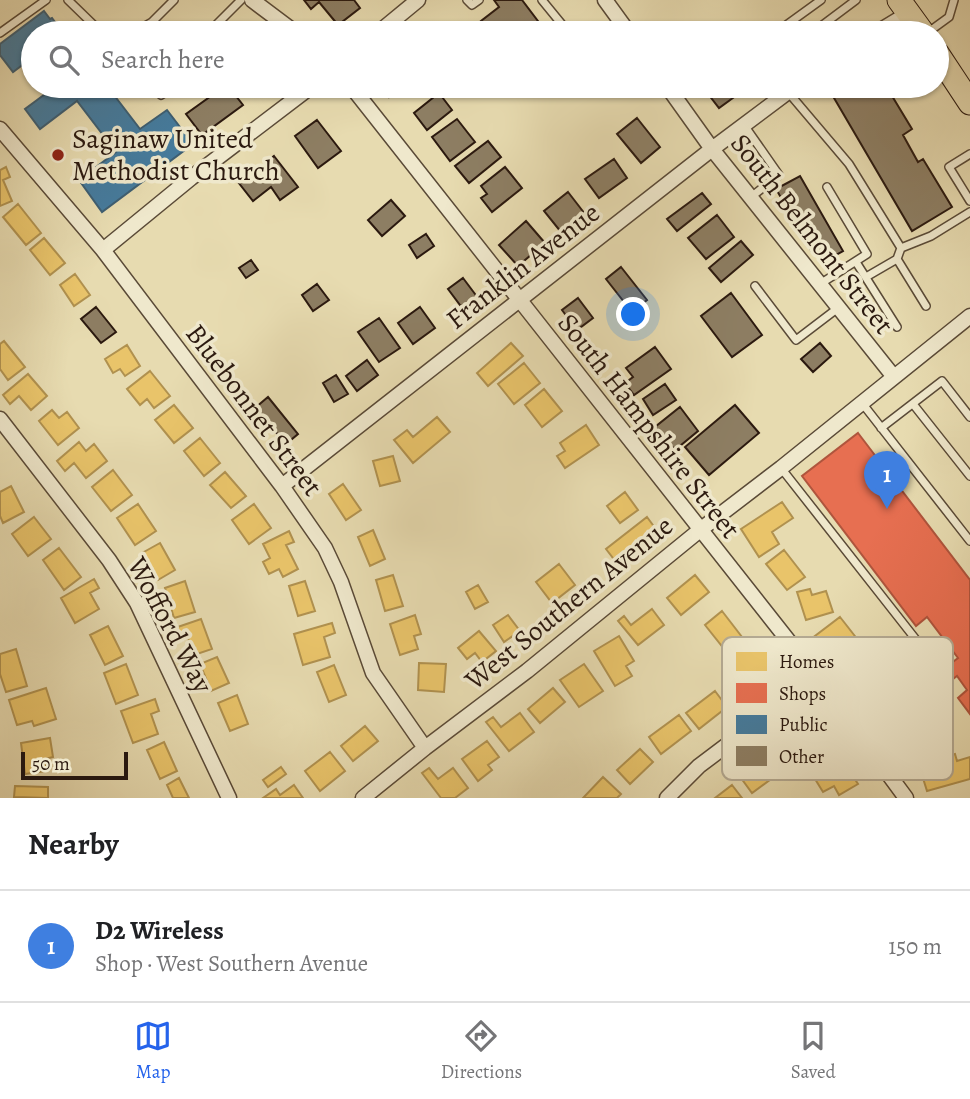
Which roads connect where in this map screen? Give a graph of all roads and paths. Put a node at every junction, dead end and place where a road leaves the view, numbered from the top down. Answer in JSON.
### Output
{"nodes":[{"id":1,"x":46,"y":0,"type":"edge"},
{"id":2,"x":68,"y":0,"type":"edge"},
{"id":3,"x":174,"y":0,"type":"edge"},
{"id":4,"x":241,"y":0,"type":"edge"},
{"id":5,"x":252,"y":0,"type":"edge"},
{"id":6,"x":418,"y":0,"type":"edge"},
{"id":7,"x":467,"y":0,"type":"edge"},
{"id":8,"x":479,"y":0,"type":"edge"},
{"id":9,"x":542,"y":0,"type":"edge"},
{"id":10,"x":604,"y":0,"type":"edge"},
{"id":11,"x":821,"y":0,"type":"edge"},
{"id":12,"x":856,"y":0,"type":"edge"},
{"id":13,"x":954,"y":0,"type":"edge"},
{"id":14,"x":904,"y":6,"type":"edge"},
{"id":15,"x":90,"y":21,"type":"edge"},
{"id":16,"x":153,"y":21,"type":"edge"},
{"id":17,"x":220,"y":21,"type":"edge"},
{"id":18,"x":280,"y":21,"type":"edge"},
{"id":19,"x":393,"y":21,"type":"edge"},
{"id":20,"x":559,"y":21,"type":"edge"},
{"id":21,"x":617,"y":21,"type":"edge"},
{"id":22,"x":792,"y":21,"type":"edge"},
{"id":23,"x":828,"y":21,"type":"edge"},
{"id":24,"x":888,"y":21,"type":"edge"},
{"id":25,"x":916,"y":21,"type":"edge"},
{"id":26,"x":943,"y":21,"type":"edge"},
{"id":27,"x":0,"y":33,"type":"edge"},
{"id":28,"x":949,"y":71,"type":"edge"},
{"id":29,"x":296,"y":98,"type":"edge"},
{"id":30,"x":360,"y":98,"type":"edge"},
{"id":31,"x":676,"y":98,"type":"edge"},
{"id":32,"x":780,"y":98,"type":"edge"},
{"id":33,"x":799,"y":98,"type":"edge"},
{"id":34,"x":970,"y":103,"type":"edge"},
{"id":35,"x":744,"y":125,"type":"junction"},
{"id":36,"x":0,"y":129,"type":"edge"},
{"id":37,"x":712,"y":149,"type":"junction"},
{"id":38,"x":970,"y":154,"type":"edge"},
{"id":39,"x":827,"y":187,"type":"dead end"},
{"id":40,"x":751,"y":197,"type":"junction"},
{"id":41,"x":970,"y":201,"type":"edge"},
{"id":42,"x":970,"y":212,"type":"edge"},
{"id":43,"x":901,"y":248,"type":"junction"},
{"id":44,"x":103,"y":250,"type":"junction"},
{"id":45,"x":897,"y":259,"type":"junction"},
{"id":46,"x":856,"y":262,"type":"junction"},
{"id":47,"x":866,"y":277,"type":"junction"},
{"id":48,"x":820,"y":284,"type":"junction"},
{"id":49,"x":755,"y":286,"type":"dead end"},
{"id":50,"x":518,"y":300,"type":"junction"},
{"id":51,"x":926,"y":306,"type":"dead end"},
{"id":52,"x":839,"y":307,"type":"junction"},
{"id":53,"x":970,"y":316,"type":"edge"},
{"id":54,"x":897,"y":327,"type":"dead end"},
{"id":55,"x":894,"y":377,"type":"junction"},
{"id":56,"x":862,"y":403,"type":"junction"},
{"id":57,"x":913,"y":404,"type":"junction"},
{"id":58,"x":970,"y":417,"type":"edge"},
{"id":59,"x":0,"y":419,"type":"edge"},
{"id":60,"x":881,"y":428,"type":"junction"},
{"id":61,"x":782,"y":468,"type":"junction"},
{"id":62,"x":970,"y":476,"type":"edge"},
{"id":63,"x":282,"y":486,"type":"junction"},
{"id":64,"x":700,"y":530,"type":"junction"},
{"id":65,"x":970,"y":541,"type":"edge"},
{"id":66,"x":785,"y":637,"type":"edge"},
{"id":67,"x":914,"y":637,"type":"edge"},
{"id":68,"x":425,"y":748,"type":"junction"},
{"id":69,"x":722,"y":749,"type":"edge"},
{"id":70,"x":893,"y":780,"type":"edge"},
{"id":71,"x":229,"y":798,"type":"edge"},
{"id":72,"x":363,"y":798,"type":"edge"},
{"id":73,"x":667,"y":798,"type":"edge"},
{"id":74,"x":906,"y":798,"type":"edge"}],
"edges":[{"from":1,"to":27,"type":"lane"},
{"from":2,"to":15,"type":"lane"},
{"from":3,"to":16,"type":"lane"},
{"from":4,"to":17,"type":"lane"},
{"from":5,"to":18,"type":"street"},
{"from":6,"to":19,"type":"street"},
{"from":7,"to":8,"type":"lane"},
{"from":9,"to":20,"type":"lane"},
{"from":10,"to":21,"type":"street"},
{"from":11,"to":22,"type":"lane"},
{"from":12,"to":23,"type":"lane"},
{"from":13,"to":26,"type":"lane"},
{"from":14,"to":24,"type":"street"},
{"from":14,"to":25,"type":"main road"},
{"from":28,"to":34,"type":"main road"},
{"from":29,"to":44,"type":"street"},
{"from":30,"to":50,"type":"street","name":"South Hampshire Street"},
{"from":31,"to":37,"type":"street","name":"South Belmont Street"},
{"from":32,"to":35,"type":"street","name":"Franklin Avenue"},
{"from":33,"to":43,"type":"lane"},
{"from":35,"to":37,"type":"street","name":"Franklin Avenue"},
{"from":35,"to":40,"type":"lane"},
{"from":36,"to":44,"type":"street","name":"Bluebonnet Street"},
{"from":37,"to":40,"type":"street","name":"South Belmont Street"},
{"from":37,"to":50,"type":"street","name":"Franklin Avenue"},
{"from":38,"to":41,"type":"lane"},
{"from":39,"to":46,"type":"lane"},
{"from":40,"to":48,"type":"street","name":"South Belmont Street"},
{"from":42,"to":43,"type":"lane"},
{"from":43,"to":45,"type":"lane"},
{"from":44,"to":63,"type":"street","name":"Bluebonnet Street"},
{"from":45,"to":47,"type":"lane"},
{"from":45,"to":51,"type":"lane"},
{"from":46,"to":47,"type":"lane"},
{"from":46,"to":48,"type":"lane"},
{"from":47,"to":54,"type":"lane"},
{"from":48,"to":52,"type":"street","name":"South Belmont Street"},
{"from":49,"to":52,"type":"lane"},
{"from":50,"to":63,"type":"street","name":"Franklin Avenue"},
{"from":50,"to":64,"type":"street","name":"South Hampshire Street"},
{"from":52,"to":55,"type":"street","name":"South Belmont Street"},
{"from":53,"to":55,"type":"street","name":"West Southern Avenue"},
{"from":55,"to":56,"type":"street","name":"West Southern Avenue"},
{"from":56,"to":60,"type":"lane"},
{"from":56,"to":61,"type":"street","name":"West Southern Avenue"},
{"from":57,"to":58,"type":"lane"},
{"from":57,"to":60,"type":"lane"},
{"from":57,"to":62,"type":"lane"},
{"from":59,"to":71,"type":"street","name":"Wofford Way"},
{"from":60,"to":65,"type":"lane"},
{"from":61,"to":64,"type":"street","name":"West Southern Avenue"},
{"from":61,"to":67,"type":"lane"},
{"from":63,"to":68,"type":"street","name":"Bluebonnet Street"},
{"from":64,"to":66,"type":"street","name":"South Hampshire Street"},
{"from":64,"to":68,"type":"street","name":"West Southern Avenue"},
{"from":68,"to":72,"type":"street","name":"West Southern Avenue"},
{"from":69,"to":73,"type":"street"},
{"from":70,"to":74,"type":"street","name":"South Hampshire Street"}]}
